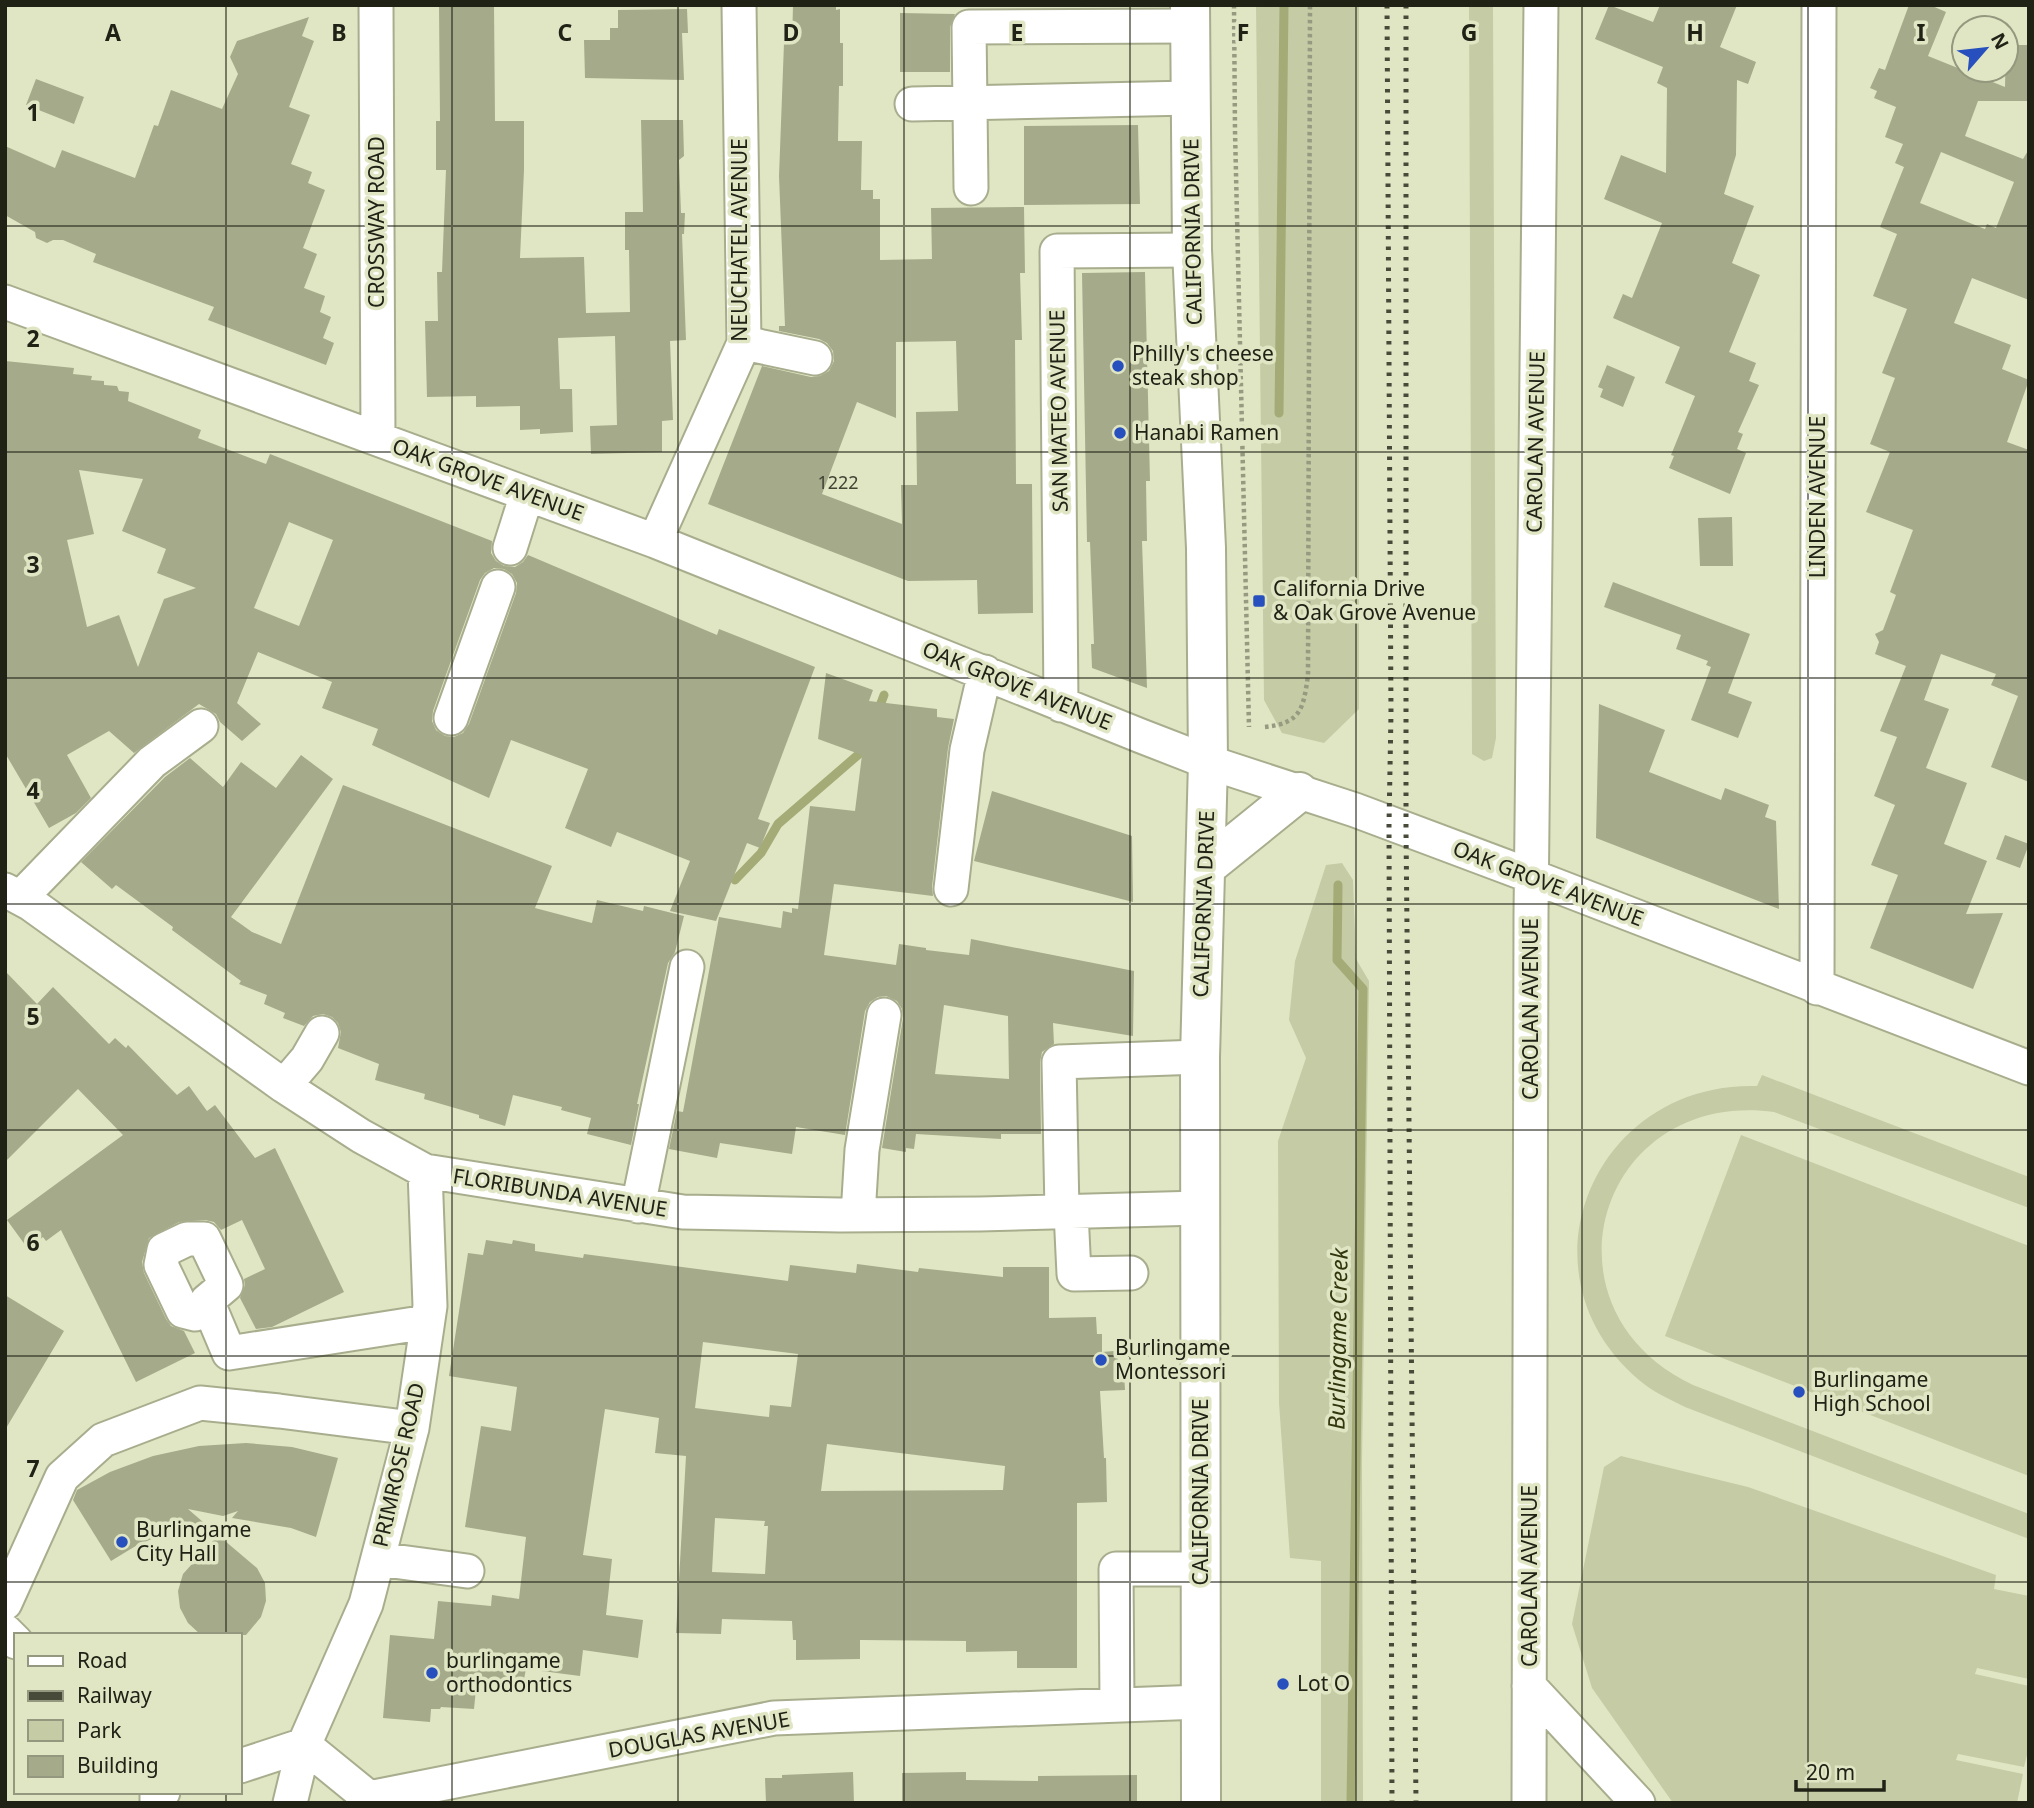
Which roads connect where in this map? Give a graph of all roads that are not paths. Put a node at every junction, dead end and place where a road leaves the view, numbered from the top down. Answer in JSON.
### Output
{"nodes":[{"id":1,"x":376,"y":5,"type":"edge"},
{"id":2,"x":739,"y":5,"type":"edge"},
{"id":3,"x":1541,"y":5,"type":"edge"},
{"id":4,"x":1819,"y":5,"type":"edge"},
{"id":5,"x":1190,"y":16,"type":"edge"},
{"id":6,"x":1191,"y":98,"type":"junction"},
{"id":7,"x":912,"y":104,"type":"dead end"},
{"id":8,"x":971,"y":104,"type":"junction"},
{"id":9,"x":971,"y":188,"type":"dead end"},
{"id":10,"x":1192,"y":250,"type":"junction"},
{"id":11,"x":5,"y":302,"type":"edge"},
{"id":12,"x":744,"y":343,"type":"junction"},
{"id":13,"x":816,"y":358,"type":"dead end"},
{"id":14,"x":378,"y":439,"type":"junction"},
{"id":15,"x":527,"y":494,"type":"junction"},
{"id":16,"x":655,"y":541,"type":"junction"},
{"id":17,"x":510,"y":548,"type":"dead end"},
{"id":18,"x":498,"y":587,"type":"dead end"},
{"id":19,"x":985,"y":672,"type":"junction"},
{"id":20,"x":1061,"y":705,"type":"junction"},
{"id":21,"x":451,"y":718,"type":"dead end"},
{"id":22,"x":201,"y":726,"type":"dead end"},
{"id":23,"x":1208,"y":762,"type":"junction"},
{"id":24,"x":1299,"y":792,"type":"junction"},
{"id":25,"x":1206,"y":867,"type":"junction"},
{"id":26,"x":1531,"y":876,"type":"junction"},
{"id":27,"x":16,"y":889,"type":"edge"},
{"id":28,"x":951,"y":889,"type":"dead end"},
{"id":29,"x":687,"y":967,"type":"dead end"},
{"id":30,"x":1817,"y":988,"type":"junction"},
{"id":31,"x":884,"y":1015,"type":"dead end"},
{"id":32,"x":321,"y":1034,"type":"dead end"},
{"id":33,"x":1200,"y":1057,"type":"junction"},
{"id":34,"x":2029,"y":1068,"type":"edge"},
{"id":35,"x":284,"y":1086,"type":"junction"},
{"id":36,"x":425,"y":1171,"type":"junction"},
{"id":37,"x":638,"y":1206,"type":"junction"},
{"id":38,"x":1200,"y":1208,"type":"junction"},
{"id":39,"x":1066,"y":1212,"type":"junction"},
{"id":40,"x":858,"y":1215,"type":"junction"},
{"id":41,"x":1131,"y":1273,"type":"dead end"},
{"id":42,"x":209,"y":1308,"type":"dead end"},
{"id":43,"x":427,"y":1322,"type":"junction"},
{"id":44,"x":412,"y":1428,"type":"junction"},
{"id":45,"x":378,"y":1559,"type":"junction"},
{"id":46,"x":1201,"y":1569,"type":"junction"},
{"id":47,"x":467,"y":1571,"type":"dead end"},
{"id":48,"x":5,"y":1603,"type":"edge"},
{"id":49,"x":1530,"y":1686,"type":"junction"},
{"id":50,"x":1202,"y":1702,"type":"junction"},
{"id":51,"x":1116,"y":1705,"type":"junction"},
{"id":52,"x":303,"y":1745,"type":"junction"},
{"id":53,"x":242,"y":1765,"type":"edge"},
{"id":54,"x":290,"y":1803,"type":"edge"},
{"id":55,"x":1201,"y":1803,"type":"edge"},
{"id":56,"x":1529,"y":1803,"type":"edge"},
{"id":57,"x":1638,"y":1803,"type":"edge"}],
"edges":[{"from":1,"to":14,"type":"street","name":"CROSSWAY ROAD"},
{"from":2,"to":12,"type":"street","name":"NEUCHATEL AVENUE"},
{"from":3,"to":26,"type":"street","name":"CAROLAN AVENUE"},
{"from":4,"to":30,"type":"street","name":"LINDEN AVENUE"},
{"from":5,"to":6,"type":"main road","name":"CALIFORNIA DRIVE"},
{"from":5,"to":8,"type":"street"},
{"from":6,"to":8,"type":"street"},
{"from":6,"to":10,"type":"main road","name":"CALIFORNIA DRIVE"},
{"from":7,"to":8,"type":"street"},
{"from":8,"to":9,"type":"street"},
{"from":10,"to":20,"type":"street","name":"SAN MATEO AVENUE"},
{"from":10,"to":23,"type":"main road","name":"CALIFORNIA DRIVE"},
{"from":11,"to":14,"type":"street","name":"OAK GROVE AVENUE"},
{"from":12,"to":13,"type":"street"},
{"from":12,"to":16,"type":"street","name":"NEUCHATEL AVENUE"},
{"from":14,"to":15,"type":"street","name":"OAK GROVE AVENUE"},
{"from":15,"to":16,"type":"street","name":"OAK GROVE AVENUE"},
{"from":15,"to":17,"type":"street"},
{"from":16,"to":19,"type":"street","name":"OAK GROVE AVENUE"},
{"from":18,"to":21,"type":"street"},
{"from":19,"to":20,"type":"street","name":"OAK GROVE AVENUE"},
{"from":19,"to":28,"type":"street"},
{"from":20,"to":23,"type":"street","name":"OAK GROVE AVENUE"},
{"from":22,"to":27,"type":"street"},
{"from":23,"to":24,"type":"street","name":"OAK GROVE AVENUE"},
{"from":23,"to":25,"type":"main road","name":"CALIFORNIA DRIVE"},
{"from":24,"to":25,"type":"main road"},
{"from":24,"to":26,"type":"street","name":"OAK GROVE AVENUE"},
{"from":25,"to":33,"type":"main road","name":"CALIFORNIA DRIVE"},
{"from":26,"to":30,"type":"street","name":"OAK GROVE AVENUE"},
{"from":26,"to":49,"type":"street","name":"CAROLAN AVENUE"},
{"from":27,"to":35,"type":"street","name":"FLORIBUNDA AVENUE"},
{"from":29,"to":37,"type":"street"},
{"from":30,"to":34,"type":"street","name":"OAK GROVE AVENUE"},
{"from":31,"to":40,"type":"street"},
{"from":32,"to":35,"type":"street"},
{"from":33,"to":38,"type":"main road","name":"CALIFORNIA DRIVE"},
{"from":33,"to":39,"type":"street"},
{"from":35,"to":36,"type":"street","name":"FLORIBUNDA AVENUE"},
{"from":36,"to":37,"type":"street","name":"FLORIBUNDA AVENUE"},
{"from":36,"to":43,"type":"street","name":"PRIMROSE ROAD"},
{"from":37,"to":40,"type":"street","name":"FLORIBUNDA AVENUE"},
{"from":38,"to":39,"type":"street","name":"FLORIBUNDA AVENUE"},
{"from":38,"to":46,"type":"main road","name":"CALIFORNIA DRIVE"},
{"from":39,"to":40,"type":"street","name":"FLORIBUNDA AVENUE"},
{"from":39,"to":41,"type":"street"},
{"from":42,"to":43,"type":"street"},
{"from":43,"to":44,"type":"street","name":"PRIMROSE ROAD"},
{"from":44,"to":45,"type":"street","name":"PRIMROSE ROAD"},
{"from":44,"to":48,"type":"street"},
{"from":45,"to":47,"type":"street"},
{"from":45,"to":52,"type":"street","name":"PRIMROSE ROAD"},
{"from":46,"to":50,"type":"main road","name":"CALIFORNIA DRIVE"},
{"from":46,"to":51,"type":"street"},
{"from":49,"to":56,"type":"street","name":"CAROLAN AVENUE"},
{"from":49,"to":57,"type":"street"},
{"from":50,"to":51,"type":"street","name":"DOUGLAS AVENUE"},
{"from":50,"to":55,"type":"main road","name":"CALIFORNIA DRIVE"},
{"from":51,"to":52,"type":"street","name":"DOUGLAS AVENUE"},
{"from":52,"to":53,"type":"street"},
{"from":52,"to":54,"type":"street","name":"PRIMROSE ROAD"}]}
